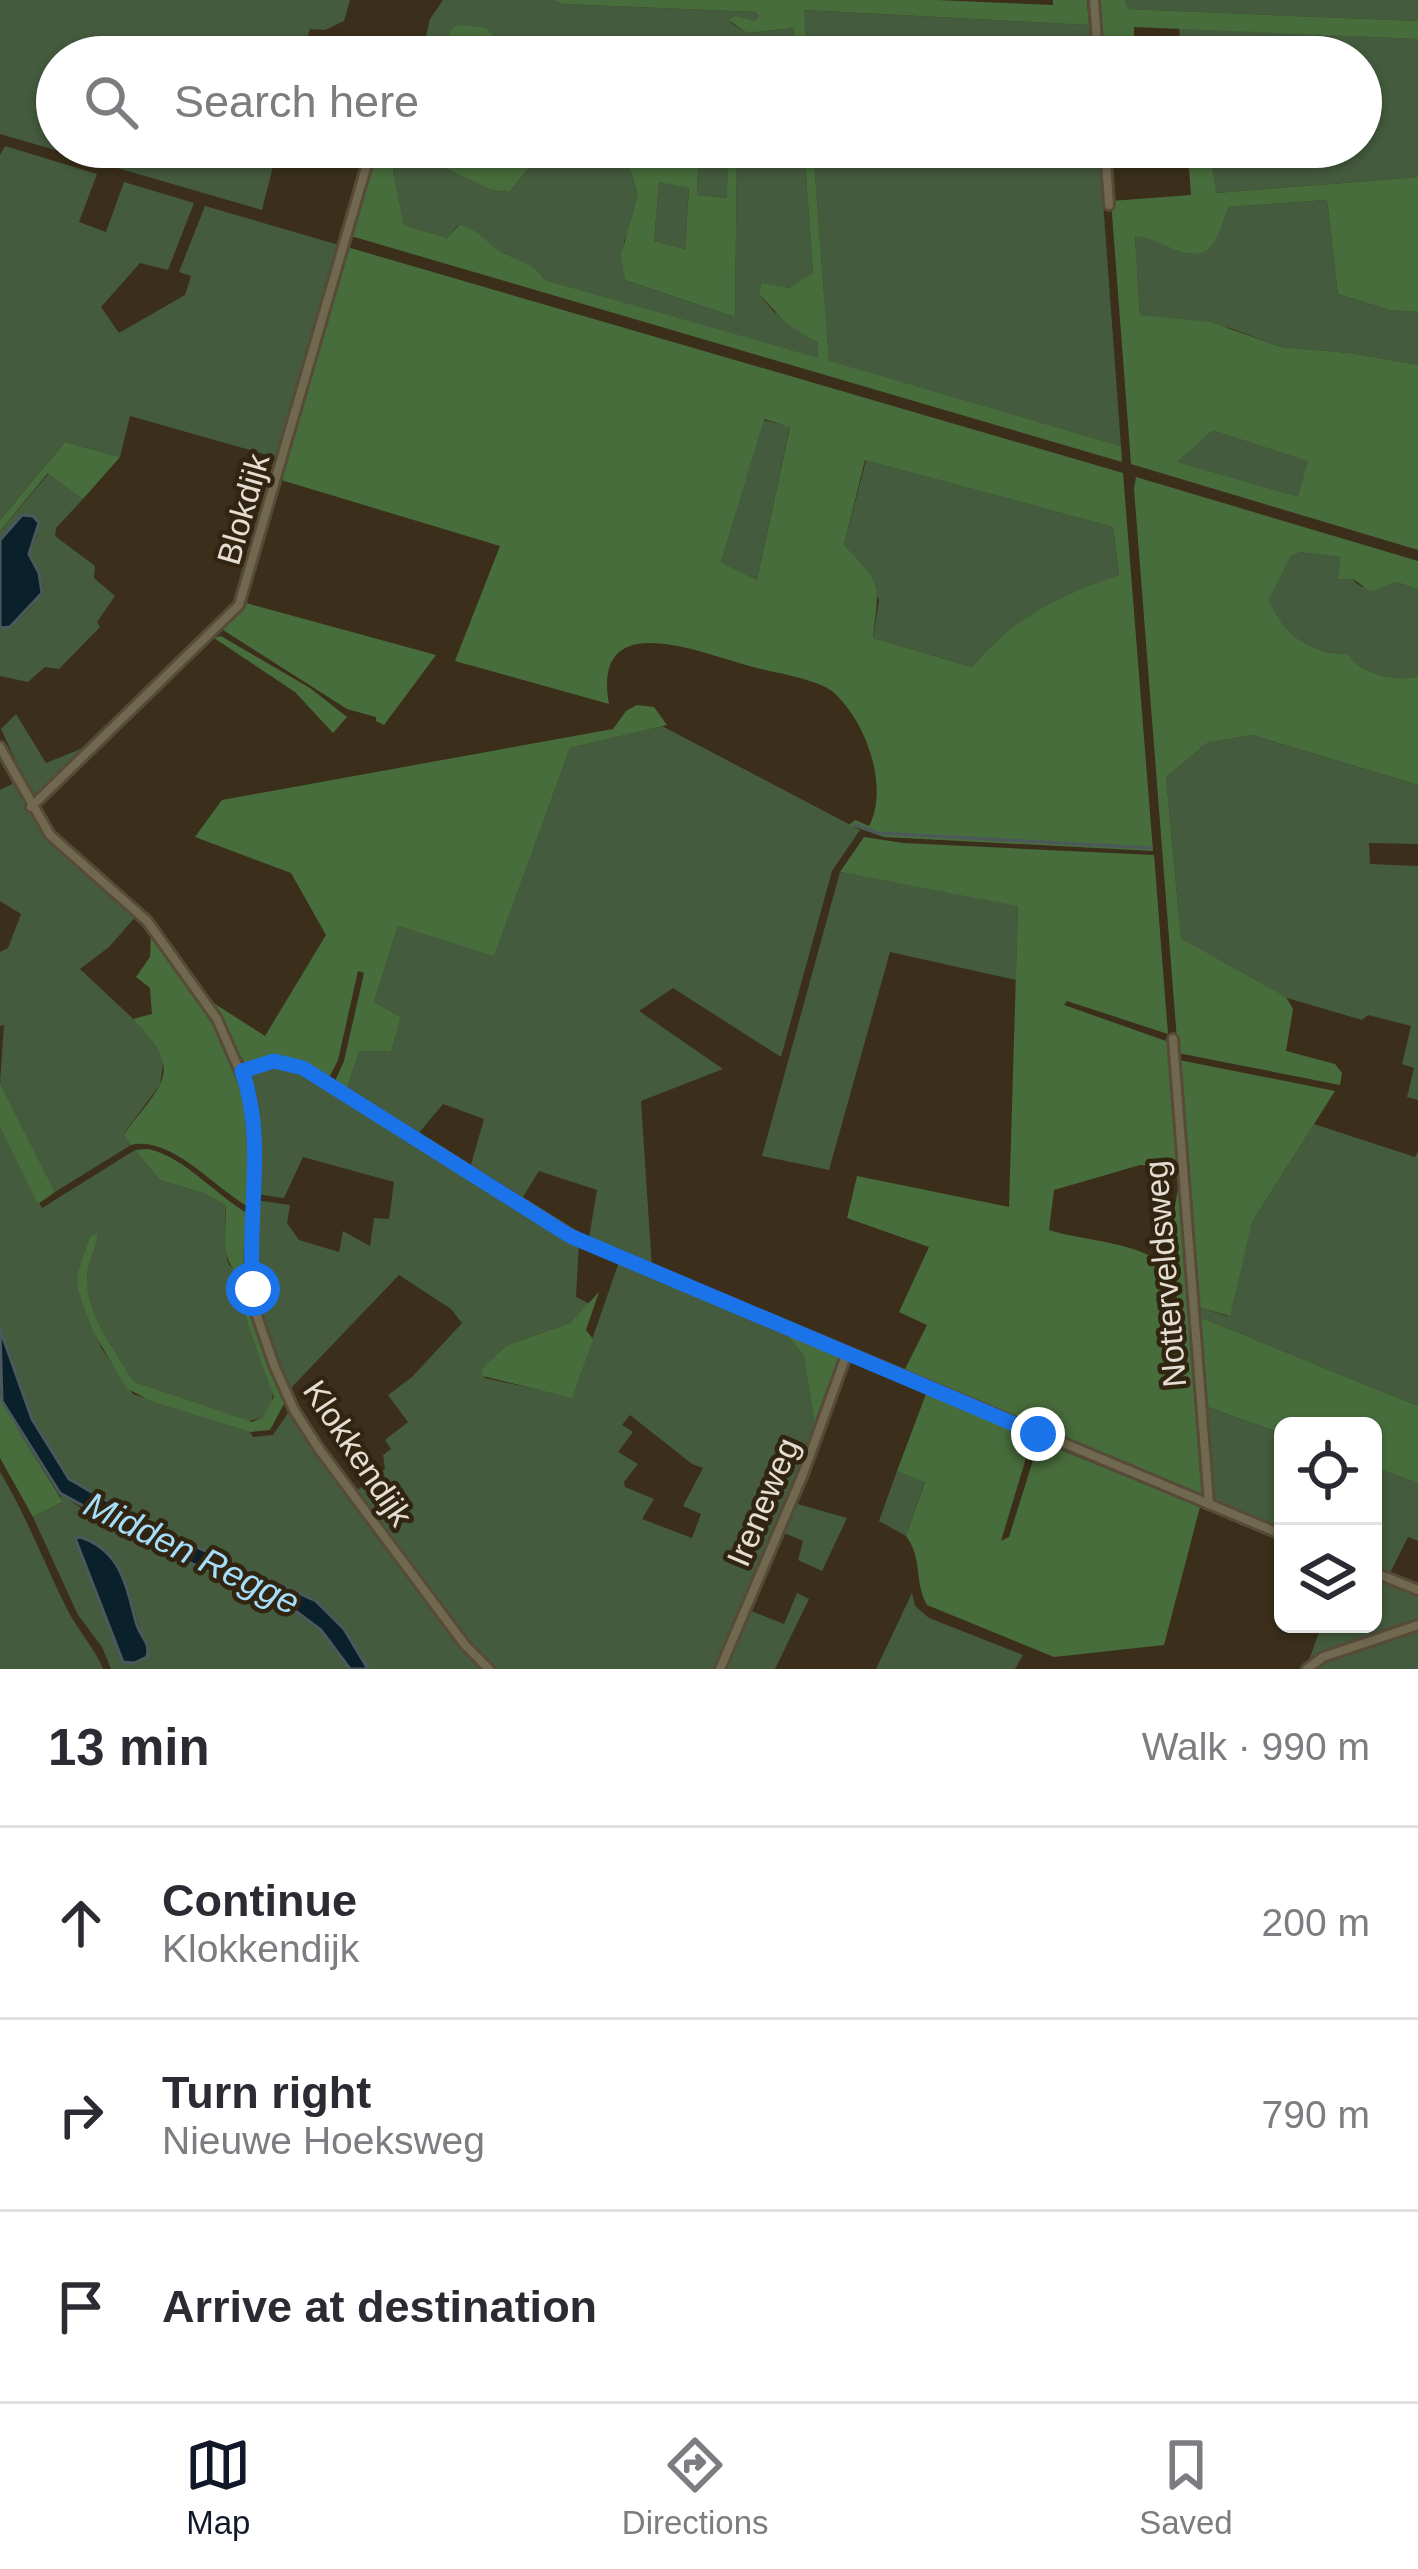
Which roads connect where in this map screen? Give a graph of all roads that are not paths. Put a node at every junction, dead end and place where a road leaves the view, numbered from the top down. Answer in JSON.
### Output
{"nodes":[{"id":1,"x":1094,"y":0,"type":"edge"},
{"id":2,"x":1097,"y":36,"type":"edge"},
{"id":3,"x":366,"y":168,"type":"edge"},
{"id":4,"x":1106,"y":168,"type":"edge"},
{"id":5,"x":1109,"y":205,"type":"dead end"},
{"id":6,"x":0,"y":747,"type":"edge"},
{"id":7,"x":31,"y":807,"type":"junction"},
{"id":8,"x":1173,"y":1039,"type":"dead end"},
{"id":9,"x":242,"y":1071,"type":"junction"},
{"id":10,"x":847,"y":1353,"type":"junction"},
{"id":11,"x":1209,"y":1504,"type":"junction"},
{"id":12,"x":1274,"y":1530,"type":"edge"},
{"id":13,"x":1382,"y":1576,"type":"edge"},
{"id":14,"x":1418,"y":1590,"type":"edge"},
{"id":15,"x":1418,"y":1625,"type":"edge"},
{"id":16,"x":489,"y":1669,"type":"edge"},
{"id":17,"x":720,"y":1669,"type":"edge"},
{"id":18,"x":1307,"y":1669,"type":"edge"}],
"edges":[{"from":1,"to":2,"type":"street"},
{"from":3,"to":7,"type":"street","name":"Blokdijk"},
{"from":4,"to":5,"type":"street"},
{"from":6,"to":7,"type":"street","name":"Klokkendijk"},
{"from":7,"to":9,"type":"street","name":"Klokkendijk"},
{"from":8,"to":11,"type":"street","name":"Notterveldsweg"},
{"from":9,"to":10,"type":"street"},
{"from":9,"to":16,"type":"street","name":"Klokkendijk"},
{"from":10,"to":11,"type":"street"},
{"from":10,"to":17,"type":"street","name":"Ireneweg"},
{"from":11,"to":12,"type":"street"},
{"from":13,"to":14,"type":"street"},
{"from":15,"to":18,"type":"street"}]}
